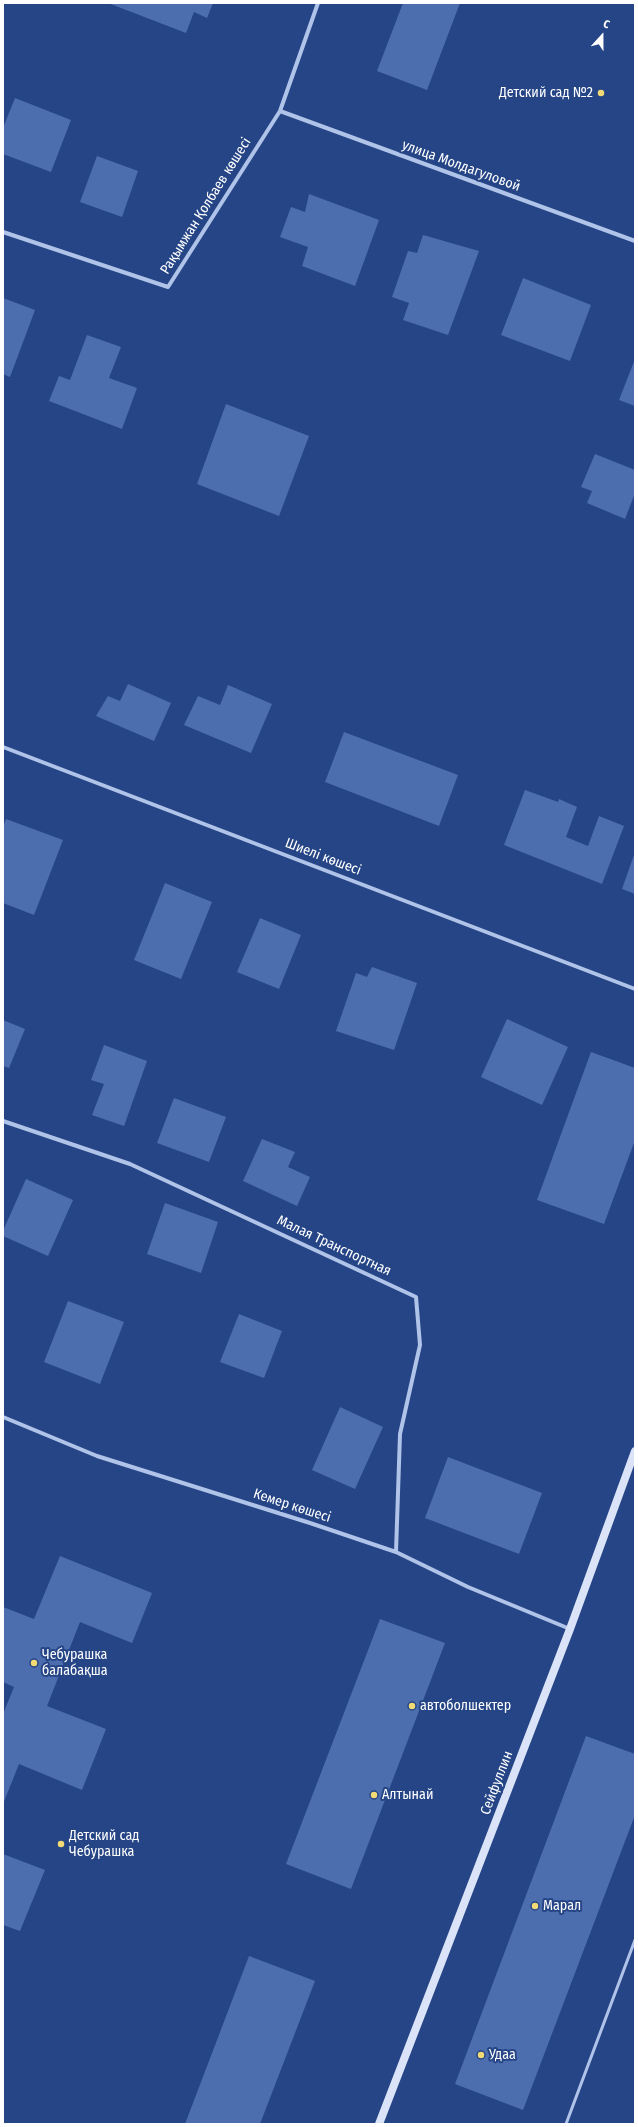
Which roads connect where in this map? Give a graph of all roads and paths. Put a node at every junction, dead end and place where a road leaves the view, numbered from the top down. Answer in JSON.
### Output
{"nodes":[{"id":1,"x":318,"y":3,"type":"edge"},
{"id":2,"x":280,"y":111,"type":"junction"},
{"id":3,"x":3,"y":232,"type":"edge"},
{"id":4,"x":635,"y":241,"type":"edge"},
{"id":5,"x":3,"y":746,"type":"edge"},
{"id":6,"x":635,"y":989,"type":"edge"},
{"id":7,"x":3,"y":1121,"type":"edge"},
{"id":8,"x":3,"y":1417,"type":"edge"},
{"id":9,"x":635,"y":1451,"type":"edge"},
{"id":10,"x":396,"y":1552,"type":"junction"},
{"id":11,"x":570,"y":1630,"type":"junction"},
{"id":12,"x":635,"y":1940,"type":"edge"},
{"id":13,"x":379,"y":2124,"type":"edge"},
{"id":14,"x":566,"y":2124,"type":"edge"}],
"edges":[{"from":1,"to":2,"type":"street"},
{"from":2,"to":3,"type":"street","name":"Рақымжан Қолбаев көшесі"},
{"from":2,"to":4,"type":"street","name":"улица Молдагуловой"},
{"from":5,"to":6,"type":"street","name":"Шиелі көшесі"},
{"from":7,"to":10,"type":"street","name":"Малая Транспортная"},
{"from":8,"to":10,"type":"street","name":"Кемер көшесі"},
{"from":9,"to":11,"type":"street","name":"Сейфуллин"},
{"from":10,"to":11,"type":"street","name":"Кемер көшесі"},
{"from":11,"to":13,"type":"street","name":"Сейфуллин"},
{"from":12,"to":14,"type":"lane"}]}
